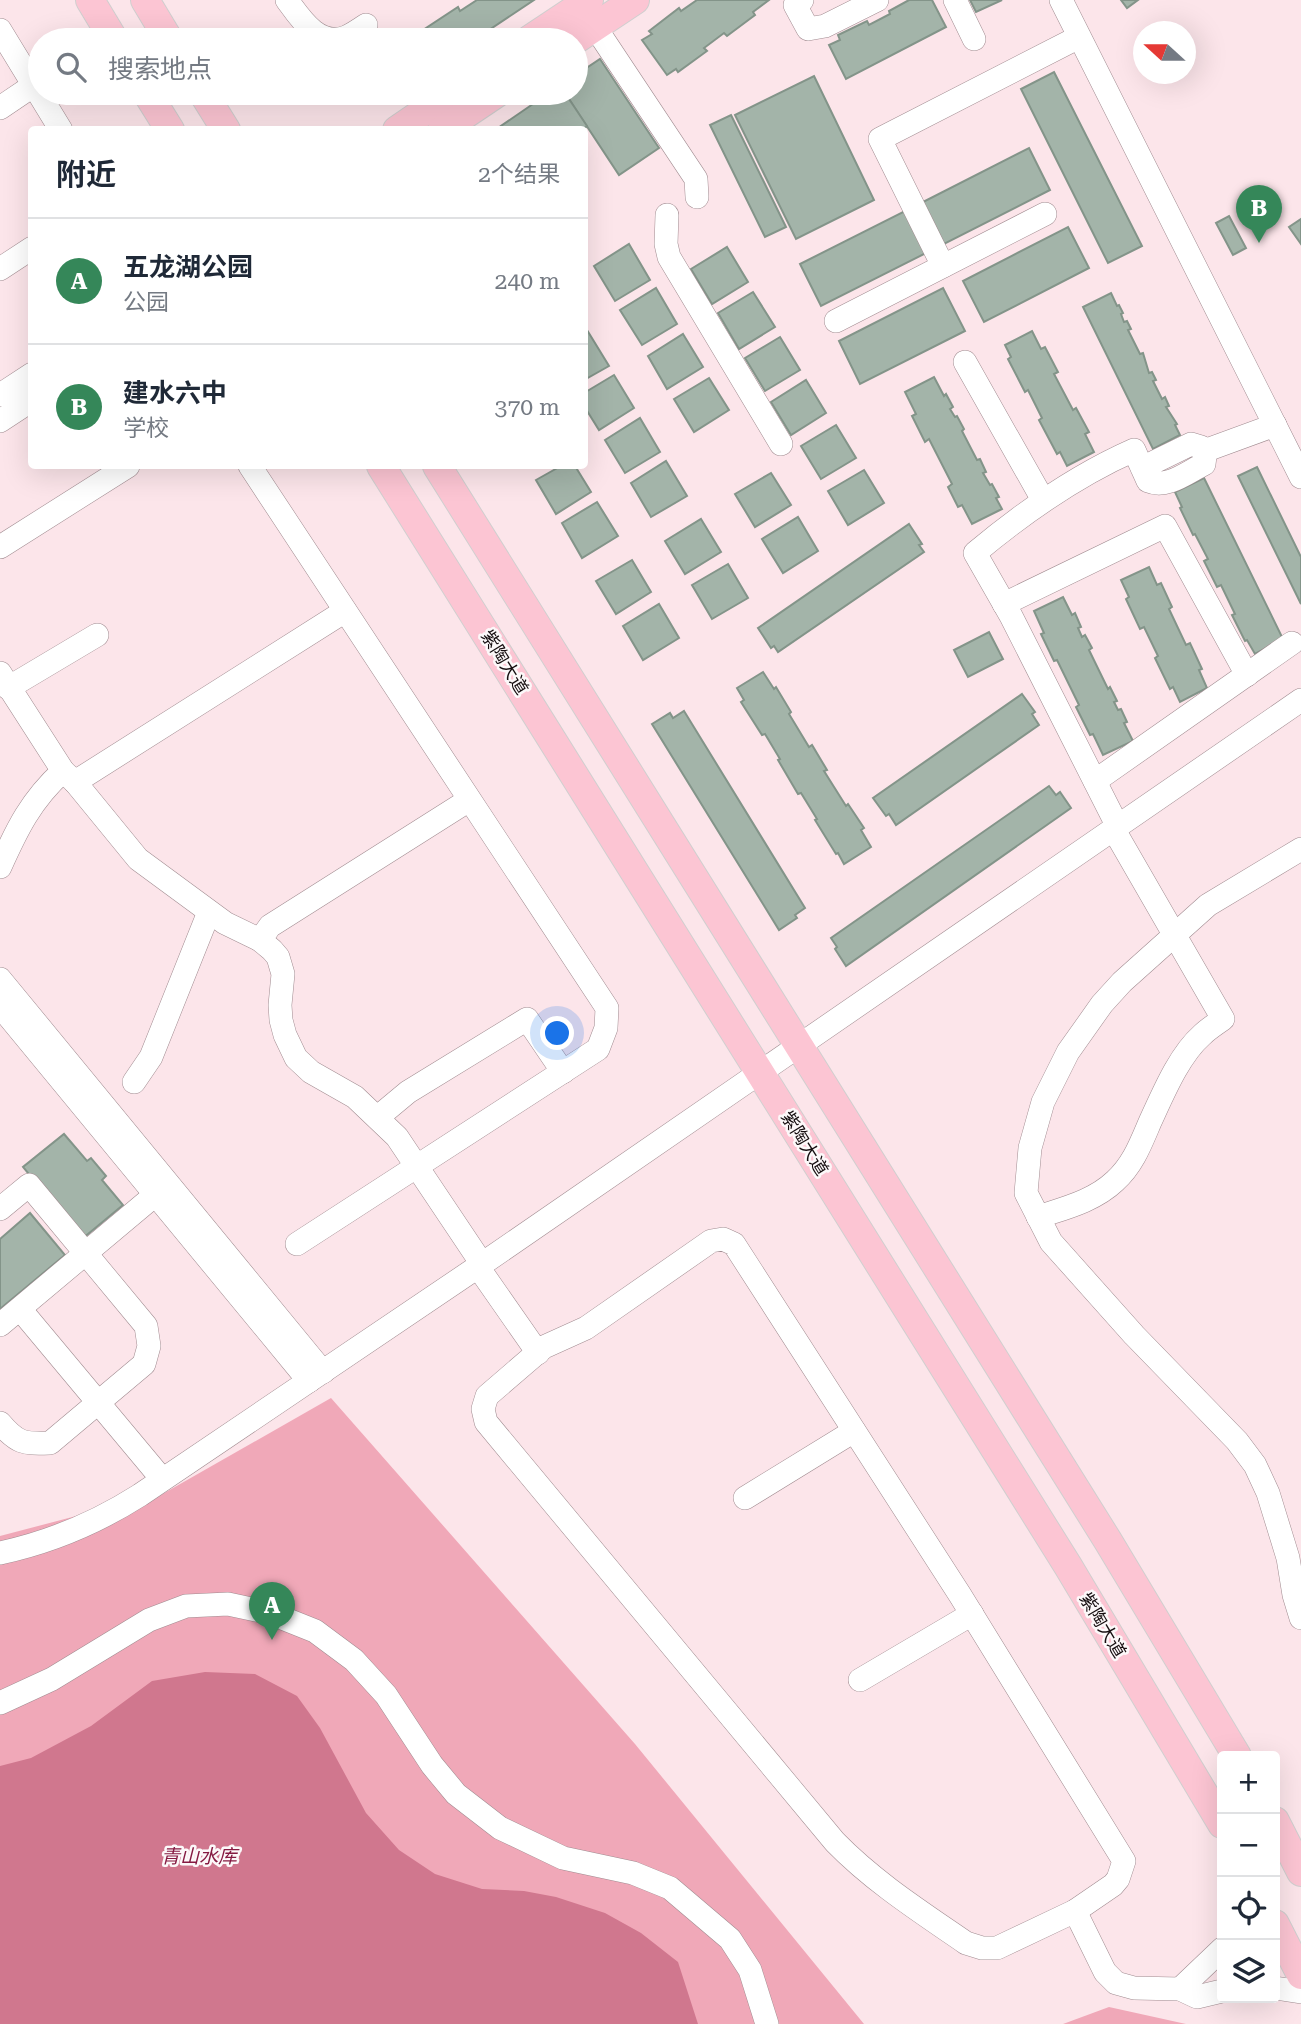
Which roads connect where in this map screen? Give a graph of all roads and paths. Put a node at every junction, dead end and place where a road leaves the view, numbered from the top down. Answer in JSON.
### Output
{"nodes":[{"id":1,"x":90,"y":0,"type":"edge"},
{"id":2,"x":145,"y":0,"type":"edge"},
{"id":3,"x":287,"y":0,"type":"edge"},
{"id":4,"x":635,"y":0,"type":"edge"},
{"id":5,"x":802,"y":0,"type":"edge"},
{"id":6,"x":877,"y":0,"type":"edge"},
{"id":7,"x":955,"y":0,"type":"edge"},
{"id":8,"x":1060,"y":0,"type":"edge"},
{"id":9,"x":577,"y":16,"type":"edge"},
{"id":10,"x":366,"y":25,"type":"dead end"},
{"id":11,"x":107,"y":28,"type":"edge"},
{"id":12,"x":162,"y":28,"type":"edge"},
{"id":13,"x":310,"y":28,"type":"edge"},
{"id":14,"x":361,"y":28,"type":"edge"},
{"id":15,"x":553,"y":28,"type":"edge"},
{"id":16,"x":0,"y":30,"type":"edge"},
{"id":17,"x":588,"y":31,"type":"edge"},
{"id":18,"x":1079,"y":37,"type":"junction"},
{"id":19,"x":974,"y":39,"type":"dead end"},
{"id":20,"x":28,"y":75,"type":"edge"},
{"id":21,"x":28,"y":89,"type":"edge"},
{"id":22,"x":46,"y":105,"type":"edge"},
{"id":23,"x":154,"y":105,"type":"edge"},
{"id":24,"x":210,"y":105,"type":"edge"},
{"id":25,"x":433,"y":105,"type":"edge"},
{"id":26,"x":479,"y":105,"type":"edge"},
{"id":27,"x":0,"y":108,"type":"edge"},
{"id":28,"x":59,"y":126,"type":"edge"},
{"id":29,"x":168,"y":126,"type":"edge"},
{"id":30,"x":223,"y":126,"type":"edge"},
{"id":31,"x":403,"y":126,"type":"edge"},
{"id":32,"x":448,"y":126,"type":"edge"},
{"id":33,"x":697,"y":197,"type":"dead end"},
{"id":34,"x":1045,"y":214,"type":"dead end"},
{"id":35,"x":667,"y":215,"type":"dead end"},
{"id":36,"x":28,"y":251,"type":"edge"},
{"id":37,"x":943,"y":266,"type":"junction"},
{"id":38,"x":0,"y":269,"type":"edge"},
{"id":39,"x":836,"y":321,"type":"dead end"},
{"id":40,"x":965,"y":362,"type":"dead end"},
{"id":41,"x":28,"y":377,"type":"edge"},
{"id":42,"x":0,"y":395,"type":"edge"},
{"id":43,"x":28,"y":403,"type":"edge"},
{"id":44,"x":0,"y":421,"type":"edge"},
{"id":45,"x":1275,"y":425,"type":"junction"},
{"id":46,"x":781,"y":444,"type":"dead end"},
{"id":47,"x":123,"y":469,"type":"edge"},
{"id":48,"x":252,"y":469,"type":"edge"},
{"id":49,"x":383,"y":469,"type":"edge"},
{"id":50,"x":439,"y":469,"type":"edge"},
{"id":51,"x":1301,"y":477,"type":"edge"},
{"id":52,"x":1043,"y":500,"type":"junction"},
{"id":53,"x":0,"y":547,"type":"edge"},
{"id":54,"x":1004,"y":604,"type":"junction"},
{"id":55,"x":345,"y":611,"type":"junction"},
{"id":56,"x":97,"y":635,"type":"dead end"},
{"id":57,"x":1292,"y":643,"type":"dead end"},
{"id":58,"x":1247,"y":675,"type":"junction"},
{"id":59,"x":4,"y":681,"type":"edge"},
{"id":60,"x":1301,"y":700,"type":"edge"},
{"id":61,"x":69,"y":776,"type":"junction"},
{"id":62,"x":1095,"y":781,"type":"junction"},
{"id":63,"x":469,"y":800,"type":"junction"},
{"id":64,"x":1116,"y":829,"type":"junction"},
{"id":65,"x":1301,"y":849,"type":"edge"},
{"id":66,"x":0,"y":867,"type":"edge"},
{"id":67,"x":209,"y":912,"type":"junction"},
{"id":68,"x":1174,"y":934,"type":"junction"},
{"id":69,"x":260,"y":940,"type":"junction"},
{"id":70,"x":0,"y":979,"type":"edge"},
{"id":71,"x":0,"y":1006,"type":"edge"},
{"id":72,"x":800,"y":1046,"type":"junction"},
{"id":73,"x":563,"y":1072,"type":"junction"},
{"id":74,"x":761,"y":1073,"type":"junction"},
{"id":75,"x":134,"y":1082,"type":"dead end"},
{"id":76,"x":378,"y":1117,"type":"junction"},
{"id":77,"x":416,"y":1167,"type":"junction"},
{"id":78,"x":155,"y":1195,"type":"junction"},
{"id":79,"x":0,"y":1209,"type":"edge"},
{"id":80,"x":1038,"y":1217,"type":"junction"},
{"id":81,"x":297,"y":1244,"type":"dead end"},
{"id":82,"x":86,"y":1253,"type":"junction"},
{"id":83,"x":480,"y":1265,"type":"junction"},
{"id":84,"x":20,"y":1309,"type":"junction"},
{"id":85,"x":0,"y":1325,"type":"edge"},
{"id":86,"x":538,"y":1353,"type":"junction"},
{"id":87,"x":316,"y":1377,"type":"junction"},
{"id":88,"x":98,"y":1403,"type":"junction"},
{"id":89,"x":0,"y":1423,"type":"edge"},
{"id":90,"x":854,"y":1431,"type":"junction"},
{"id":91,"x":162,"y":1479,"type":"junction"},
{"id":92,"x":745,"y":1498,"type":"dead end"},
{"id":93,"x":0,"y":1553,"type":"edge"},
{"id":94,"x":972,"y":1614,"type":"junction"},
{"id":95,"x":1301,"y":1618,"type":"edge"},
{"id":96,"x":860,"y":1680,"type":"dead end"},
{"id":97,"x":0,"y":1703,"type":"edge"},
{"id":98,"x":1234,"y":1751,"type":"edge"},
{"id":99,"x":1217,"y":1816,"type":"edge"},
{"id":100,"x":1280,"y":1831,"type":"edge"},
{"id":101,"x":1301,"y":1872,"type":"edge"},
{"id":102,"x":1076,"y":1911,"type":"junction"},
{"id":103,"x":1280,"y":1933,"type":"edge"},
{"id":104,"x":1217,"y":1954,"type":"edge"},
{"id":105,"x":1298,"y":1966,"type":"edge"},
{"id":106,"x":1280,"y":1983,"type":"edge"},
{"id":107,"x":1180,"y":1989,"type":"junction"},
{"id":108,"x":1217,"y":1992,"type":"edge"},
{"id":109,"x":767,"y":2024,"type":"edge"}],
"edges":[{"from":1,"to":11,"type":"main road"},
{"from":2,"to":12,"type":"main road"},
{"from":3,"to":13,"type":"street"},
{"from":4,"to":9,"type":"main road"},
{"from":5,"to":6,"type":"street"},
{"from":7,"to":19,"type":"street"},
{"from":8,"to":18,"type":"street"},
{"from":9,"to":15,"type":"main road"},
{"from":10,"to":14,"type":"street"},
{"from":16,"to":20,"type":"street"},
{"from":17,"to":33,"type":"street"},
{"from":18,"to":37,"type":"street"},
{"from":18,"to":45,"type":"street"},
{"from":21,"to":27,"type":"street"},
{"from":22,"to":28,"type":"street"},
{"from":23,"to":29,"type":"main road"},
{"from":24,"to":30,"type":"main road"},
{"from":25,"to":31,"type":"main road"},
{"from":26,"to":32,"type":"main road"},
{"from":34,"to":37,"type":"street"},
{"from":35,"to":46,"type":"street"},
{"from":36,"to":38,"type":"street"},
{"from":37,"to":39,"type":"street"},
{"from":40,"to":52,"type":"street"},
{"from":41,"to":42,"type":"street"},
{"from":43,"to":44,"type":"street"},
{"from":45,"to":51,"type":"street"},
{"from":45,"to":52,"type":"street"},
{"from":47,"to":53,"type":"street"},
{"from":48,"to":55,"type":"street"},
{"from":49,"to":74,"type":"main road","name":"紫陶大道"},
{"from":50,"to":72,"type":"main road"},
{"from":52,"to":54,"type":"street"},
{"from":54,"to":58,"type":"street"},
{"from":54,"to":62,"type":"street"},
{"from":55,"to":61,"type":"street"},
{"from":55,"to":63,"type":"street"},
{"from":56,"to":59,"type":"street"},
{"from":57,"to":58,"type":"street"},
{"from":58,"to":62,"type":"street"},
{"from":59,"to":61,"type":"street"},
{"from":60,"to":64,"type":"street"},
{"from":61,"to":66,"type":"street"},
{"from":61,"to":67,"type":"street"},
{"from":62,"to":64,"type":"street"},
{"from":63,"to":69,"type":"street"},
{"from":63,"to":73,"type":"street"},
{"from":64,"to":68,"type":"street"},
{"from":64,"to":72,"type":"street"},
{"from":65,"to":68,"type":"street"},
{"from":67,"to":69,"type":"street"},
{"from":67,"to":75,"type":"street"},
{"from":68,"to":80,"type":"street"},
{"from":68,"to":80,"type":"street"},
{"from":69,"to":76,"type":"street"},
{"from":70,"to":87,"type":"street"},
{"from":71,"to":78,"type":"street"},
{"from":72,"to":74,"type":"street"},
{"from":72,"to":98,"type":"main road"},
{"from":73,"to":76,"type":"street"},
{"from":73,"to":77,"type":"street"},
{"from":74,"to":83,"type":"street"},
{"from":74,"to":99,"type":"main road","name":"紫陶大道"},
{"from":76,"to":77,"type":"street"},
{"from":77,"to":81,"type":"street"},
{"from":77,"to":83,"type":"street"},
{"from":78,"to":82,"type":"street"},
{"from":78,"to":87,"type":"street"},
{"from":79,"to":82,"type":"street"},
{"from":80,"to":95,"type":"street"},
{"from":82,"to":84,"type":"street"},
{"from":82,"to":88,"type":"street"},
{"from":83,"to":86,"type":"street"},
{"from":83,"to":87,"type":"street"},
{"from":84,"to":85,"type":"street"},
{"from":84,"to":88,"type":"street"},
{"from":86,"to":90,"type":"street"},
{"from":86,"to":102,"type":"street"},
{"from":87,"to":91,"type":"street"},
{"from":88,"to":89,"type":"street"},
{"from":88,"to":91,"type":"street"},
{"from":90,"to":92,"type":"street"},
{"from":90,"to":94,"type":"street"},
{"from":91,"to":93,"type":"street"},
{"from":94,"to":96,"type":"street"},
{"from":94,"to":102,"type":"street"},
{"from":97,"to":109,"type":"street"},
{"from":100,"to":101,"type":"main road"},
{"from":102,"to":107,"type":"street"},
{"from":103,"to":105,"type":"main road"},
{"from":104,"to":107,"type":"street"},
{"from":105,"to":106,"type":"street"},
{"from":107,"to":108,"type":"street"}]}
